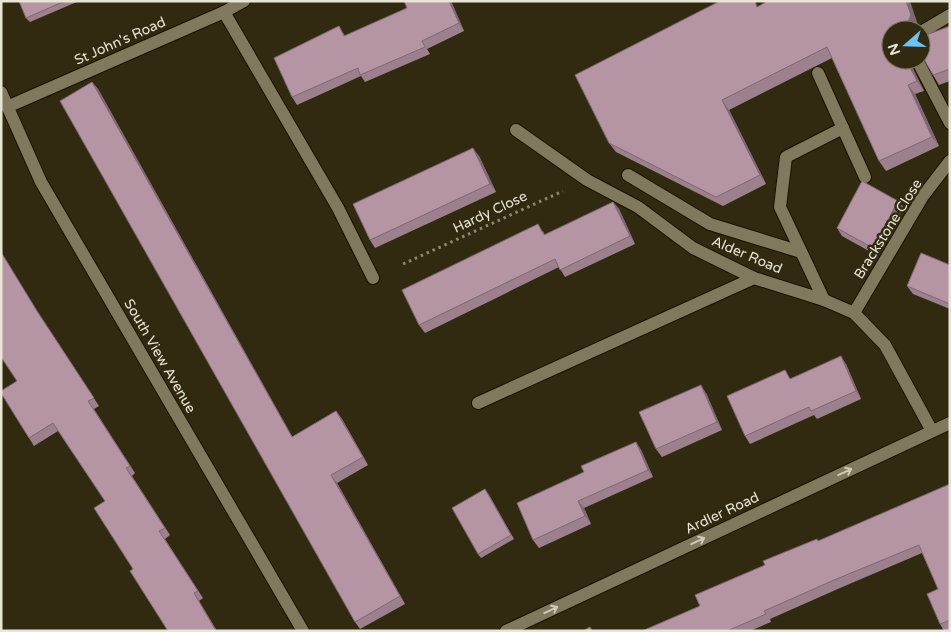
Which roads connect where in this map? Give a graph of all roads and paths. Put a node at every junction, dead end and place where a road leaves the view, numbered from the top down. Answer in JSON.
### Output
{"nodes":[{"id":1,"x":244,"y":1,"type":"edge"},
{"id":2,"x":224,"y":12,"type":"junction"},
{"id":3,"x":950,"y":15,"type":"edge"},
{"id":4,"x":931,"y":26,"type":"edge"},
{"id":5,"x":922,"y":70,"type":"edge"},
{"id":6,"x":818,"y":73,"type":"dead end"},
{"id":7,"x":1,"y":92,"type":"edge"},
{"id":8,"x":7,"y":107,"type":"junction"},
{"id":9,"x":950,"y":123,"type":"edge"},
{"id":10,"x":843,"y":128,"type":"junction"},
{"id":11,"x":516,"y":130,"type":"dead end"},
{"id":12,"x":950,"y":162,"type":"edge"},
{"id":13,"x":628,"y":175,"type":"dead end"},
{"id":14,"x":865,"y":177,"type":"dead end"},
{"id":15,"x":587,"y":180,"type":"junction"},
{"id":16,"x":801,"y":252,"type":"junction"},
{"id":17,"x":402,"y":264,"type":"dead end"},
{"id":18,"x":373,"y":278,"type":"dead end"},
{"id":19,"x":754,"y":278,"type":"junction"},
{"id":20,"x":824,"y":300,"type":"junction"},
{"id":21,"x":854,"y":313,"type":"junction"},
{"id":22,"x":478,"y":403,"type":"dead end"},
{"id":23,"x":950,"y":423,"type":"edge"},
{"id":24,"x":932,"y":431,"type":"junction"},
{"id":25,"x":303,"y":631,"type":"edge"},
{"id":26,"x":506,"y":631,"type":"edge"}],
"edges":[{"from":1,"to":2,"type":"street","name":"St John's Road"},
{"from":2,"to":8,"type":"street","name":"St John's Road"},
{"from":2,"to":18,"type":"street"},
{"from":3,"to":4,"type":"street"},
{"from":5,"to":9,"type":"street"},
{"from":6,"to":10,"type":"street"},
{"from":7,"to":8,"type":"street","name":"South View Avenue"},
{"from":8,"to":25,"type":"street","name":"South View Avenue"},
{"from":10,"to":14,"type":"street"},
{"from":10,"to":16,"type":"street"},
{"from":11,"to":15,"type":"street","name":"Alder Road"},
{"from":12,"to":21,"type":"street","name":"Brackstone Close"},
{"from":13,"to":16,"type":"street"},
{"from":15,"to":17,"type":"path","name":"Hardy Close"},
{"from":15,"to":19,"type":"street","name":"Alder Road"},
{"from":16,"to":20,"type":"street"},
{"from":19,"to":20,"type":"street","name":"Alder Road"},
{"from":19,"to":22,"type":"street"},
{"from":20,"to":21,"type":"street","name":"Alder Road"},
{"from":21,"to":24,"type":"street","name":"Alder Road"},
{"from":23,"to":24,"type":"street","name":"Ardler Road"},
{"from":26,"to":24,"type":"street","name":"Ardler Road","one_way":true}]}
